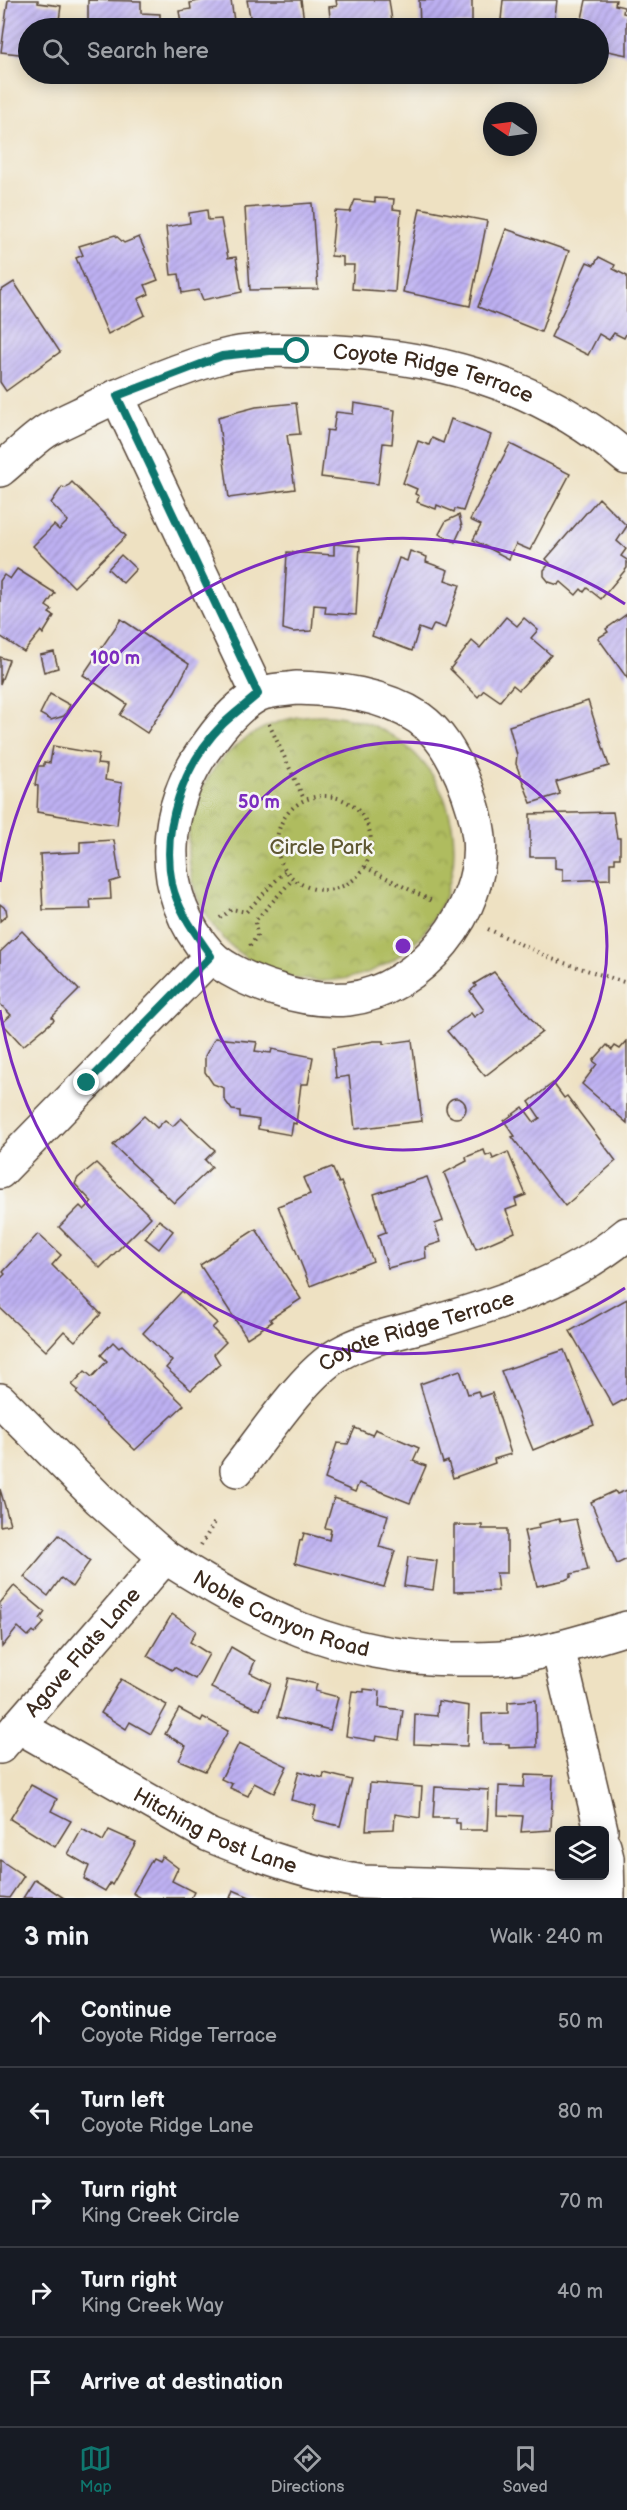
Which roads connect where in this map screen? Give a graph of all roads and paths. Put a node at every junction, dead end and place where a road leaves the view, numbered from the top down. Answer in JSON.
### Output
{"nodes":[{"id":1,"x":117,"y":396,"type":"junction"},
{"id":2,"x":627,"y":458,"type":"edge"},
{"id":3,"x":0,"y":470,"type":"edge"},
{"id":4,"x":264,"y":709,"type":"junction"},
{"id":5,"x":279,"y":722,"type":"dead end"},
{"id":6,"x":259,"y":730,"type":"dead end"},
{"id":7,"x":304,"y":799,"type":"junction"},
{"id":8,"x":365,"y":867,"type":"junction"},
{"id":9,"x":285,"y":871,"type":"junction"},
{"id":10,"x":293,"y":879,"type":"junction"},
{"id":11,"x":441,"y":905,"type":"dead end"},
{"id":12,"x":212,"y":910,"type":"dead end"},
{"id":13,"x":220,"y":918,"type":"junction"},
{"id":14,"x":227,"y":925,"type":"dead end"},
{"id":15,"x":487,"y":928,"type":"dead end"},
{"id":16,"x":242,"y":939,"type":"dead end"},
{"id":17,"x":249,"y":946,"type":"junction"},
{"id":18,"x":227,"y":955,"type":"junction"},
{"id":19,"x":627,"y":983,"type":"edge"},
{"id":20,"x":0,"y":1172,"type":"edge"},
{"id":21,"x":627,"y":1234,"type":"edge"},
{"id":22,"x":0,"y":1400,"type":"edge"},
{"id":23,"x":237,"y":1470,"type":"dead end"},
{"id":24,"x":216,"y":1520,"type":"dead end"},
{"id":25,"x":200,"y":1546,"type":"dead end"},
{"id":26,"x":165,"y":1557,"type":"junction"},
{"id":27,"x":627,"y":1628,"type":"edge"},
{"id":28,"x":558,"y":1648,"type":"junction"},
{"id":29,"x":9,"y":1737,"type":"edge"},
{"id":30,"x":600,"y":1826,"type":"edge"},
{"id":31,"x":608,"y":1894,"type":"edge"}],
"edges":[{"from":1,"to":2,"type":"street","name":"Coyote Ridge Terrace"},
{"from":1,"to":3,"type":"street","name":"Coyote Ridge Terrace"},
{"from":1,"to":4,"type":"street"},
{"from":4,"to":5,"type":"path"},
{"from":4,"to":6,"type":"path"},
{"from":4,"to":7,"type":"path"},
{"from":4,"to":18,"type":"street"},
{"from":4,"to":18,"type":"street"},
{"from":7,"to":8,"type":"path"},
{"from":7,"to":9,"type":"path"},
{"from":8,"to":10,"type":"path"},
{"from":8,"to":11,"type":"path"},
{"from":9,"to":10,"type":"path"},
{"from":9,"to":13,"type":"path"},
{"from":10,"to":17,"type":"path"},
{"from":12,"to":13,"type":"path"},
{"from":13,"to":14,"type":"path"},
{"from":15,"to":19,"type":"path"},
{"from":16,"to":17,"type":"path"},
{"from":17,"to":18,"type":"path"},
{"from":18,"to":20,"type":"street"},
{"from":21,"to":23,"type":"street","name":"Coyote Ridge Terrace"},
{"from":22,"to":26,"type":"street","name":"Noble Canyon Road"},
{"from":24,"to":25,"type":"path"},
{"from":26,"to":28,"type":"street","name":"Noble Canyon Road"},
{"from":26,"to":29,"type":"street","name":"Agave Flats Lane"},
{"from":27,"to":28,"type":"street","name":"Noble Canyon Road"},
{"from":28,"to":30,"type":"street"},
{"from":29,"to":31,"type":"street","name":"Hitching Post Lane"}]}
